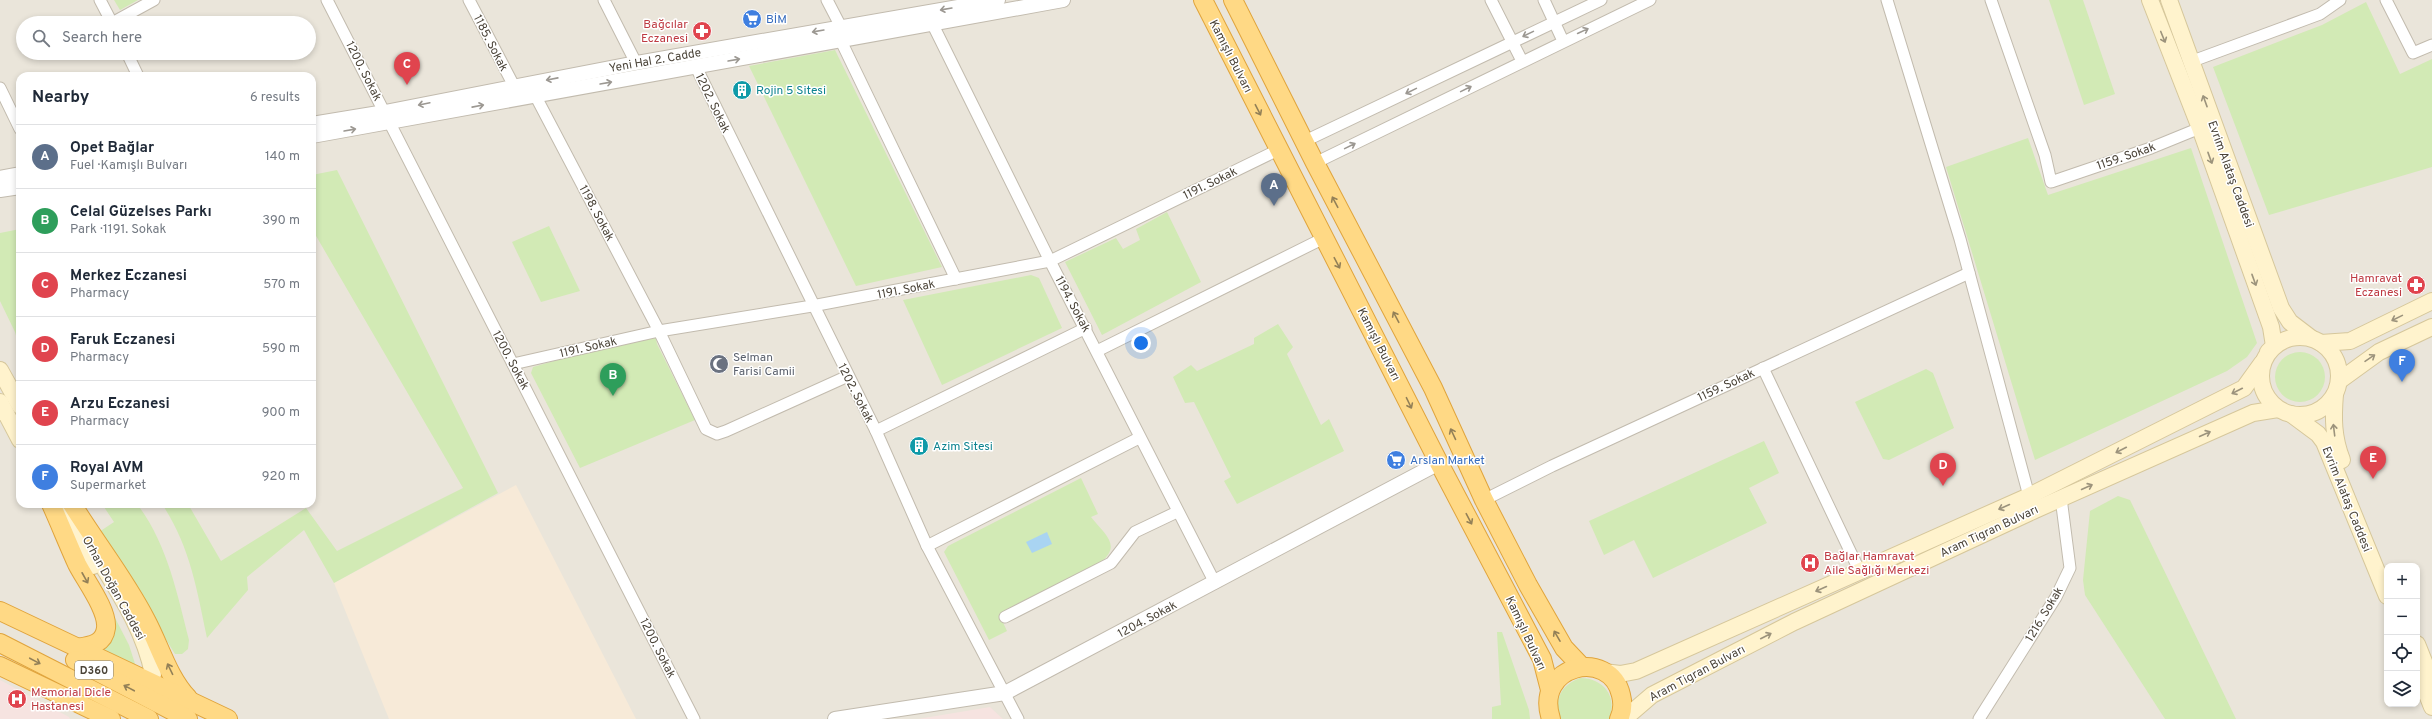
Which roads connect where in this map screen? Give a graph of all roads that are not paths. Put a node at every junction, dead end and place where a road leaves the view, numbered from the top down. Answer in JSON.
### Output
{"nodes":[{"id":1,"x":100,"y":0,"type":"edge"},
{"id":2,"x":154,"y":0,"type":"edge"},
{"id":3,"x":327,"y":0,"type":"edge"},
{"id":4,"x":469,"y":0,"type":"edge"},
{"id":5,"x":604,"y":0,"type":"edge"},
{"id":6,"x":827,"y":0,"type":"edge"},
{"id":7,"x":998,"y":0,"type":"edge"},
{"id":8,"x":1062,"y":0,"type":"edge"},
{"id":9,"x":1203,"y":0,"type":"edge"},
{"id":10,"x":1232,"y":0,"type":"edge"},
{"id":11,"x":1491,"y":0,"type":"edge"},
{"id":12,"x":1544,"y":0,"type":"edge"},
{"id":13,"x":1601,"y":0,"type":"edge"},
{"id":14,"x":1650,"y":0,"type":"edge"},
{"id":15,"x":1887,"y":0,"type":"edge"},
{"id":16,"x":1991,"y":0,"type":"edge"},
{"id":17,"x":2150,"y":0,"type":"edge"},
{"id":18,"x":2169,"y":0,"type":"edge"},
{"id":19,"x":2340,"y":0,"type":"edge"},
{"id":20,"x":2386,"y":0,"type":"edge"},
{"id":21,"x":108,"y":16,"type":"edge"},
{"id":22,"x":125,"y":16,"type":"edge"},
{"id":23,"x":1554,"y":22,"type":"junction"},
{"id":24,"x":933,"y":25,"type":"junction"},
{"id":25,"x":841,"y":34,"type":"junction"},
{"id":26,"x":1563,"y":41,"type":"junction"},
{"id":27,"x":1512,"y":42,"type":"junction"},
{"id":28,"x":2432,"y":45,"type":"edge"},
{"id":29,"x":130,"y":60,"type":"edge"},
{"id":30,"x":1522,"y":61,"type":"junction"},
{"id":31,"x":2190,"y":62,"type":"junction"},
{"id":32,"x":636,"y":63,"type":"junction"},
{"id":33,"x":696,"y":67,"type":"junction"},
{"id":34,"x":136,"y":72,"type":"edge"},
{"id":35,"x":514,"y":86,"type":"junction"},
{"id":36,"x":0,"y":88,"type":"edge"},
{"id":37,"x":535,"y":95,"type":"junction"},
{"id":38,"x":388,"y":118,"type":"junction"},
{"id":39,"x":16,"y":121,"type":"edge"},
{"id":40,"x":316,"y":124,"type":"edge"},
{"id":41,"x":2200,"y":128,"type":"junction"},
{"id":42,"x":316,"y":135,"type":"edge"},
{"id":43,"x":1305,"y":141,"type":"junction"},
{"id":44,"x":1278,"y":150,"type":"junction"},
{"id":45,"x":1315,"y":163,"type":"junction"},
{"id":46,"x":16,"y":175,"type":"edge"},
{"id":47,"x":0,"y":178,"type":"edge"},
{"id":48,"x":16,"y":188,"type":"edge"},
{"id":49,"x":0,"y":190,"type":"edge"},
{"id":50,"x":1324,"y":238,"type":"junction"},
{"id":51,"x":1050,"y":261,"type":"junction"},
{"id":52,"x":1969,"y":273,"type":"junction"},
{"id":53,"x":956,"y":279,"type":"junction"},
{"id":54,"x":2432,"y":301,"type":"edge"},
{"id":55,"x":812,"y":306,"type":"junction"},
{"id":56,"x":2432,"y":327,"type":"edge"},
{"id":57,"x":1086,"y":328,"type":"junction"},
{"id":58,"x":659,"y":331,"type":"junction"},
{"id":59,"x":2316,"y":340,"type":"junction"},
{"id":60,"x":1097,"y":352,"type":"junction"},
{"id":61,"x":2265,"y":357,"type":"junction"},
{"id":62,"x":513,"y":364,"type":"junction"},
{"id":63,"x":1762,"y":368,"type":"junction"},
{"id":64,"x":0,"y":370,"type":"edge"},
{"id":65,"x":848,"y":376,"type":"junction"},
{"id":66,"x":2337,"y":387,"type":"junction"},
{"id":67,"x":16,"y":399,"type":"edge"},
{"id":68,"x":0,"y":402,"type":"edge"},
{"id":69,"x":2285,"y":412,"type":"junction"},
{"id":70,"x":876,"y":431,"type":"junction"},
{"id":71,"x":16,"y":432,"type":"edge"},
{"id":72,"x":1139,"y":438,"type":"junction"},
{"id":73,"x":1439,"y":463,"type":"junction"},
{"id":74,"x":2029,"y":496,"type":"junction"},
{"id":75,"x":2061,"y":498,"type":"junction"},
{"id":76,"x":1484,"y":500,"type":"junction"},
{"id":77,"x":53,"y":508,"type":"edge"},
{"id":78,"x":58,"y":508,"type":"edge"},
{"id":79,"x":70,"y":508,"type":"edge"},
{"id":80,"x":75,"y":508,"type":"edge"},
{"id":81,"x":1177,"y":512,"type":"junction"},
{"id":82,"x":927,"y":546,"type":"junction"},
{"id":83,"x":2384,"y":563,"type":"edge"},
{"id":84,"x":1860,"y":572,"type":"junction"},
{"id":85,"x":1215,"y":583,"type":"junction"},
{"id":86,"x":2384,"y":589,"type":"edge"},
{"id":87,"x":0,"y":611,"type":"edge"},
{"id":88,"x":1005,"y":617,"type":"dead end"},
{"id":89,"x":0,"y":622,"type":"edge"},
{"id":90,"x":0,"y":643,"type":"edge"},
{"id":91,"x":76,"y":648,"type":"junction"},
{"id":92,"x":2420,"y":652,"type":"edge"},
{"id":93,"x":0,"y":666,"type":"edge"},
{"id":94,"x":1582,"y":667,"type":"junction"},
{"id":95,"x":2427,"y":671,"type":"edge"},
{"id":96,"x":1604,"y":672,"type":"junction"},
{"id":97,"x":1550,"y":690,"type":"junction"},
{"id":98,"x":1005,"y":693,"type":"junction"},
{"id":99,"x":192,"y":701,"type":"junction"},
{"id":100,"x":2432,"y":707,"type":"edge"},
{"id":101,"x":99,"y":714,"type":"edge"},
{"id":102,"x":111,"y":719,"type":"edge"},
{"id":103,"x":149,"y":719,"type":"edge"},
{"id":104,"x":188,"y":719,"type":"edge"},
{"id":105,"x":228,"y":719,"type":"edge"},
{"id":106,"x":694,"y":719,"type":"edge"},
{"id":107,"x":835,"y":719,"type":"edge"},
{"id":108,"x":1018,"y":719,"type":"edge"},
{"id":109,"x":1551,"y":719,"type":"edge"},
{"id":110,"x":1619,"y":719,"type":"edge"},
{"id":111,"x":1624,"y":719,"type":"edge"},
{"id":112,"x":1979,"y":719,"type":"edge"}],
"edges":[{"from":1,"to":21,"type":"street"},
{"from":2,"to":22,"type":"street"},
{"from":3,"to":38,"type":"street","name":"1200. Sokak"},
{"from":4,"to":35,"type":"street","name":"1185. Sokak"},
{"from":5,"to":32,"type":"street"},
{"from":6,"to":25,"type":"street"},
{"from":7,"to":25,"type":"street","name":"Yeni Hal 2. Cadde","one_way":true},
{"from":8,"to":24,"type":"street"},
{"from":9,"to":44,"type":"highway","name":"Kamışlı Bulvarı","one_way":true},
{"from":10,"to":43,"type":"highway","name":"Kamışlı Bulvarı"},
{"from":11,"to":27,"type":"street"},
{"from":12,"to":23,"type":"street"},
{"from":13,"to":23,"type":"street"},
{"from":26,"to":14,"type":"street","one_way":true},
{"from":15,"to":52,"type":"street"},
{"from":16,"to":41,"type":"street","name":"1159. Sokak"},
{"from":17,"to":41,"type":"main road","one_way":true},
{"from":18,"to":31,"type":"main road","name":"Evrim Alataş Caddesi"},
{"from":19,"to":31,"type":"street"},
{"from":20,"to":28,"type":"street"},
{"from":23,"to":26,"type":"street"},
{"from":23,"to":27,"type":"street","one_way":true},
{"from":24,"to":25,"type":"street"},
{"from":24,"to":51,"type":"street","name":"1194. Sokak"},
{"from":25,"to":32,"type":"street","name":"Yeni Hal 2. Cadde","one_way":true},
{"from":33,"to":25,"type":"street","one_way":true},
{"from":25,"to":53,"type":"street"},
{"from":26,"to":30,"type":"street"},
{"from":27,"to":30,"type":"street"},
{"from":27,"to":43,"type":"street","one_way":true},
{"from":29,"to":34,"type":"street"},
{"from":45,"to":30,"type":"street","one_way":true},
{"from":59,"to":31,"type":"main road","name":"Evrim Alataş Caddesi","one_way":true},
{"from":32,"to":35,"type":"street","name":"Yeni Hal 2. Cadde","one_way":true},
{"from":37,"to":33,"type":"street","one_way":true},
{"from":33,"to":55,"type":"street","name":"1202. Sokak"},
{"from":35,"to":38,"type":"street","name":"Yeni Hal 2. Cadde","one_way":true},
{"from":36,"to":39,"type":"street"},
{"from":38,"to":37,"type":"street","one_way":true},
{"from":37,"to":58,"type":"street","name":"1198. Sokak"},
{"from":38,"to":40,"type":"street","name":"Yeni Hal 2. Cadde"},
{"from":42,"to":38,"type":"street","one_way":true},
{"from":38,"to":62,"type":"street","name":"1200. Sokak"},
{"from":41,"to":61,"type":"main road","one_way":true},
{"from":43,"to":45,"type":"highway","name":"Kamışlı Bulvarı"},
{"from":44,"to":50,"type":"highway","name":"Kamışlı Bulvarı"},
{"from":44,"to":51,"type":"street","name":"1191. Sokak"},
{"from":76,"to":45,"type":"highway","name":"Kamışlı Bulvarı","one_way":true},
{"from":46,"to":47,"type":"street"},
{"from":48,"to":49,"type":"street"},
{"from":50,"to":60,"type":"street"},
{"from":50,"to":73,"type":"highway","name":"Kamışlı Bulvarı","one_way":true},
{"from":51,"to":53,"type":"street","name":"1191. Sokak"},
{"from":51,"to":57,"type":"street","name":"1194. Sokak"},
{"from":52,"to":63,"type":"street","name":"1159. Sokak"},
{"from":52,"to":74,"type":"street"},
{"from":53,"to":55,"type":"street","name":"1191. Sokak"},
{"from":54,"to":59,"type":"main road","one_way":true},
{"from":55,"to":58,"type":"street","name":"1191. Sokak"},
{"from":55,"to":65,"type":"street","name":"1202. Sokak"},
{"from":66,"to":56,"type":"main road","one_way":true},
{"from":57,"to":60,"type":"street","name":"1194. Sokak"},
{"from":57,"to":70,"type":"street"},
{"from":58,"to":62,"type":"street","name":"1191. Sokak"},
{"from":58,"to":65,"type":"street","name":"1198. Sokak"},
{"from":59,"to":61,"type":"main road"},
{"from":59,"to":66,"type":"main road"},
{"from":60,"to":72,"type":"street","name":"1194. Sokak"},
{"from":61,"to":69,"type":"main road"},
{"from":61,"to":74,"type":"main road","one_way":true},
{"from":62,"to":106,"type":"street","name":"1200. Sokak"},
{"from":63,"to":76,"type":"street","name":"1159. Sokak"},
{"from":63,"to":84,"type":"street"},
{"from":64,"to":67,"type":"main road"},
{"from":65,"to":70,"type":"street","name":"1202. Sokak"},
{"from":66,"to":69,"type":"main road"},
{"from":83,"to":66,"type":"main road","name":"Evrim Alataş Caddesi","one_way":true},
{"from":68,"to":71,"type":"main road"},
{"from":75,"to":69,"type":"main road","name":"Aram Tigran Bulvarı","one_way":true},
{"from":69,"to":86,"type":"main road","name":"Evrim Alataş Caddesi"},
{"from":70,"to":82,"type":"street","name":"1202. Sokak"},
{"from":72,"to":81,"type":"street","name":"1194. Sokak"},
{"from":72,"to":82,"type":"street"},
{"from":73,"to":85,"type":"street","name":"1204. Sokak"},
{"from":73,"to":97,"type":"highway","name":"Kamışlı Bulvarı","one_way":true},
{"from":74,"to":84,"type":"main road","one_way":true},
{"from":111,"to":75,"type":"main road","name":"Aram Tigran Bulvarı","one_way":true},
{"from":75,"to":112,"type":"street","name":"1216. Sokak"},
{"from":94,"to":76,"type":"highway","name":"Kamışlı Bulvarı","one_way":true},
{"from":77,"to":91,"type":"highway","one_way":true},
{"from":78,"to":79,"type":"main road","name":"Orhan Doğan Caddesi"},
{"from":99,"to":80,"type":"highway","one_way":true},
{"from":81,"to":85,"type":"street","name":"1194. Sokak"},
{"from":81,"to":88,"type":"street"},
{"from":82,"to":98,"type":"street","name":"1202. Sokak"},
{"from":84,"to":96,"type":"main road","one_way":true},
{"from":85,"to":98,"type":"street","name":"1204. Sokak"},
{"from":87,"to":91,"type":"highway"},
{"from":104,"to":89,"type":"highway","number":"D360","one_way":true},
{"from":90,"to":103,"type":"highway","number":"D360","one_way":true},
{"from":91,"to":99,"type":"highway"},
{"from":92,"to":95,"type":"main road"},
{"from":93,"to":101,"type":"highway"},
{"from":94,"to":96,"type":"highway"},
{"from":94,"to":97,"type":"highway"},
{"from":95,"to":100,"type":"main road"},
{"from":96,"to":110,"type":"highway"},
{"from":97,"to":109,"type":"highway","name":"Kamışlı Bulvarı"},
{"from":98,"to":107,"type":"street","name":"1204. Sokak"},
{"from":98,"to":108,"type":"street","name":"1202. Sokak"},
{"from":99,"to":105,"type":"highway"},
{"from":101,"to":102,"type":"highway"}]}
